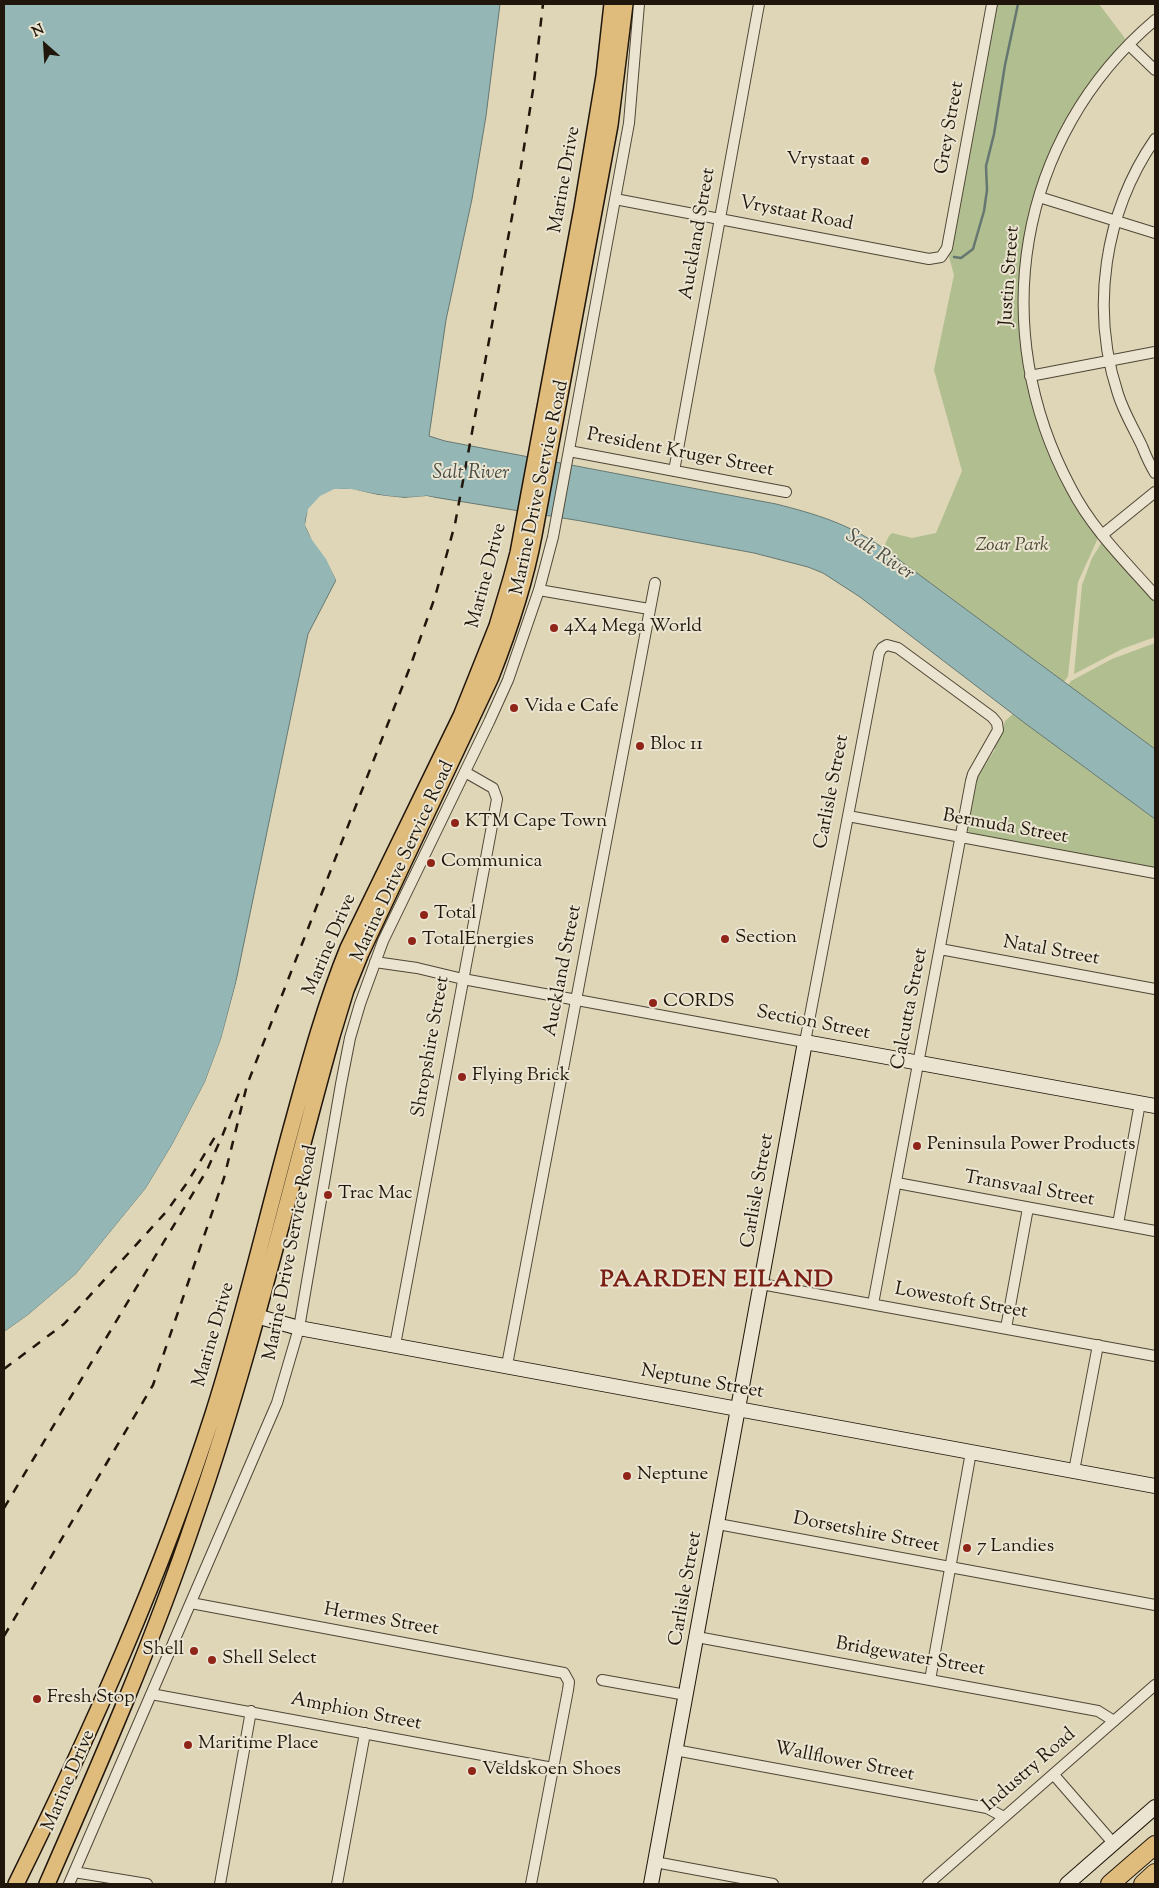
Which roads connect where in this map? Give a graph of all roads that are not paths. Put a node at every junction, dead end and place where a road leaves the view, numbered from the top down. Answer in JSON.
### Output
{"nodes":[{"id":1,"x":612,"y":4,"type":"edge"},
{"id":2,"x":625,"y":4,"type":"edge"},
{"id":3,"x":639,"y":4,"type":"edge"},
{"id":4,"x":759,"y":4,"type":"edge"},
{"id":5,"x":992,"y":4,"type":"edge"},
{"id":6,"x":1155,"y":20,"type":"edge"},
{"id":7,"x":1129,"y":45,"type":"junction"},
{"id":8,"x":1155,"y":70,"type":"edge"},
{"id":9,"x":1155,"y":140,"type":"edge"},
{"id":10,"x":1039,"y":197,"type":"junction"},
{"id":11,"x":615,"y":199,"type":"junction"},
{"id":12,"x":719,"y":219,"type":"junction"},
{"id":13,"x":1116,"y":221,"type":"junction"},
{"id":14,"x":1155,"y":233,"type":"edge"},
{"id":15,"x":941,"y":257,"type":"joint"},
{"id":16,"x":1155,"y":352,"type":"edge"},
{"id":17,"x":1109,"y":361,"type":"junction"},
{"id":18,"x":1030,"y":376,"type":"junction"},
{"id":19,"x":1141,"y":445,"type":"junction"},
{"id":20,"x":542,"y":455,"type":"junction"},
{"id":21,"x":568,"y":456,"type":"junction"},
{"id":22,"x":1155,"y":457,"type":"edge"},
{"id":23,"x":674,"y":471,"type":"junction"},
{"id":24,"x":1155,"y":474,"type":"edge"},
{"id":25,"x":786,"y":492,"type":"dead end"},
{"id":26,"x":1155,"y":492,"type":"edge"},
{"id":27,"x":1102,"y":535,"type":"junction"},
{"id":28,"x":655,"y":583,"type":"dead end"},
{"id":29,"x":540,"y":590,"type":"junction"},
{"id":30,"x":1155,"y":595,"type":"edge"},
{"id":31,"x":649,"y":609,"type":"junction"},
{"id":32,"x":998,"y":726,"type":"joint"},
{"id":33,"x":465,"y":772,"type":"junction"},
{"id":34,"x":848,"y":816,"type":"junction"},
{"id":35,"x":959,"y":837,"type":"junction"},
{"id":36,"x":1155,"y":873,"type":"edge"},
{"id":37,"x":940,"y":949,"type":"junction"},
{"id":38,"x":375,"y":962,"type":"junction"},
{"id":39,"x":462,"y":979,"type":"junction"},
{"id":40,"x":1155,"y":989,"type":"edge"},
{"id":41,"x":576,"y":1000,"type":"junction"},
{"id":42,"x":805,"y":1042,"type":"junction"},
{"id":43,"x":918,"y":1063,"type":"junction"},
{"id":44,"x":1140,"y":1103,"type":"junction"},
{"id":45,"x":1155,"y":1106,"type":"edge"},
{"id":46,"x":897,"y":1183,"type":"junction"},
{"id":47,"x":1028,"y":1208,"type":"junction"},
{"id":48,"x":1118,"y":1224,"type":"junction"},
{"id":49,"x":1155,"y":1231,"type":"edge"},
{"id":50,"x":761,"y":1284,"type":"junction"},
{"id":51,"x":873,"y":1304,"type":"junction"},
{"id":52,"x":250,"y":1313,"type":"junction"},
{"id":53,"x":299,"y":1328,"type":"junction"},
{"id":54,"x":1006,"y":1328,"type":"junction"},
{"id":55,"x":395,"y":1345,"type":"junction"},
{"id":56,"x":1098,"y":1345,"type":"junction"},
{"id":57,"x":1155,"y":1356,"type":"edge"},
{"id":58,"x":507,"y":1366,"type":"junction"},
{"id":59,"x":738,"y":1409,"type":"junction"},
{"id":60,"x":971,"y":1452,"type":"junction"},
{"id":61,"x":1074,"y":1472,"type":"junction"},
{"id":62,"x":1155,"y":1486,"type":"edge"},
{"id":63,"x":718,"y":1524,"type":"junction"},
{"id":64,"x":951,"y":1567,"type":"junction"},
{"id":65,"x":191,"y":1604,"type":"junction"},
{"id":66,"x":1155,"y":1605,"type":"edge"},
{"id":67,"x":697,"y":1637,"type":"junction"},
{"id":68,"x":602,"y":1680,"type":"dead end"},
{"id":69,"x":930,"y":1680,"type":"junction"},
{"id":70,"x":1155,"y":1685,"type":"edge"},
{"id":71,"x":152,"y":1694,"type":"junction"},
{"id":72,"x":686,"y":1695,"type":"junction"},
{"id":73,"x":251,"y":1711,"type":"junction"},
{"id":74,"x":1114,"y":1721,"type":"junction"},
{"id":75,"x":365,"y":1733,"type":"junction"},
{"id":76,"x":676,"y":1750,"type":"junction"},
{"id":77,"x":553,"y":1768,"type":"junction"},
{"id":78,"x":1054,"y":1775,"type":"junction"},
{"id":79,"x":1155,"y":1807,"type":"edge"},
{"id":80,"x":1004,"y":1818,"type":"junction"},
{"id":81,"x":1114,"y":1844,"type":"junction"},
{"id":82,"x":1155,"y":1844,"type":"edge"},
{"id":83,"x":655,"y":1862,"type":"junction"},
{"id":84,"x":74,"y":1872,"type":"junction"},
{"id":85,"x":1155,"y":1873,"type":"edge"},
{"id":86,"x":16,"y":1884,"type":"edge"},
{"id":87,"x":48,"y":1884,"type":"edge"},
{"id":88,"x":69,"y":1884,"type":"edge"},
{"id":89,"x":147,"y":1884,"type":"edge"},
{"id":90,"x":220,"y":1884,"type":"edge"},
{"id":91,"x":337,"y":1884,"type":"edge"},
{"id":92,"x":531,"y":1884,"type":"edge"},
{"id":93,"x":651,"y":1884,"type":"edge"},
{"id":94,"x":774,"y":1884,"type":"edge"},
{"id":95,"x":928,"y":1884,"type":"edge"},
{"id":96,"x":1067,"y":1884,"type":"edge"},
{"id":97,"x":1110,"y":1884,"type":"edge"},
{"id":98,"x":1143,"y":1884,"type":"edge"}],
"edges":[{"from":1,"to":20,"type":"main road","name":"Marine Drive"},
{"from":2,"to":20,"type":"main road","name":"Marine Drive"},
{"from":3,"to":11,"type":"street","name":"Marine Drive Service Road"},
{"from":4,"to":12,"type":"street","name":"Auckland Street"},
{"from":5,"to":15,"type":"street","name":"Grey Street"},
{"from":6,"to":7,"type":"street","name":"Justin Street"},
{"from":7,"to":8,"type":"street"},
{"from":7,"to":10,"type":"street","name":"Justin Street"},
{"from":9,"to":13,"type":"street"},
{"from":10,"to":13,"type":"street"},
{"from":10,"to":18,"type":"street","name":"Justin Street"},
{"from":11,"to":12,"type":"street","name":"Vrystaat Road"},
{"from":11,"to":21,"type":"street","name":"Marine Drive Service Road"},
{"from":12,"to":15,"type":"street","name":"Vrystaat Road"},
{"from":12,"to":23,"type":"street","name":"Auckland Street"},
{"from":13,"to":14,"type":"street"},
{"from":13,"to":17,"type":"street"},
{"from":16,"to":17,"type":"street"},
{"from":17,"to":18,"type":"street"},
{"from":17,"to":19,"type":"street"},
{"from":18,"to":27,"type":"street","name":"Justin Street"},
{"from":19,"to":22,"type":"street"},
{"from":19,"to":24,"type":"street"},
{"from":20,"to":52,"type":"main road","name":"Marine Drive"},
{"from":21,"to":23,"type":"street","name":"President Kruger Street"},
{"from":21,"to":29,"type":"street","name":"Marine Drive Service Road"},
{"from":23,"to":25,"type":"street","name":"President Kruger Street"},
{"from":26,"to":27,"type":"street"},
{"from":27,"to":30,"type":"street","name":"Justin Street"},
{"from":28,"to":31,"type":"street","name":"Auckland Street"},
{"from":29,"to":31,"type":"street"},
{"from":29,"to":33,"type":"street","name":"Marine Drive Service Road"},
{"from":31,"to":41,"type":"street","name":"Auckland Street"},
{"from":32,"to":34,"type":"street","name":"Carlisle Street"},
{"from":32,"to":35,"type":"street","name":"Calcutta Street"},
{"from":33,"to":38,"type":"street","name":"Marine Drive Service Road"},
{"from":33,"to":39,"type":"street","name":"Shropshire Street"},
{"from":34,"to":35,"type":"street","name":"Bermuda Street"},
{"from":34,"to":42,"type":"street","name":"Carlisle Street"},
{"from":35,"to":36,"type":"street","name":"Bermuda Street"},
{"from":35,"to":37,"type":"street","name":"Calcutta Street"},
{"from":37,"to":40,"type":"street","name":"Natal Street"},
{"from":37,"to":43,"type":"street","name":"Calcutta Street"},
{"from":38,"to":39,"type":"street","name":"Section Street"},
{"from":38,"to":53,"type":"street","name":"Marine Drive Service Road"},
{"from":39,"to":41,"type":"street","name":"Section Street"},
{"from":39,"to":55,"type":"street","name":"Shropshire Street"},
{"from":41,"to":42,"type":"street","name":"Section Street"},
{"from":41,"to":58,"type":"street","name":"Auckland Street"},
{"from":42,"to":43,"type":"street","name":"Section Street"},
{"from":42,"to":50,"type":"street","name":"Carlisle Street"},
{"from":43,"to":44,"type":"street","name":"Section Street"},
{"from":43,"to":46,"type":"street","name":"Calcutta Street"},
{"from":44,"to":45,"type":"street","name":"Section Street"},
{"from":44,"to":48,"type":"street"},
{"from":46,"to":47,"type":"street","name":"Transvaal Street"},
{"from":46,"to":51,"type":"street","name":"Calcutta Street"},
{"from":47,"to":48,"type":"street","name":"Transvaal Street"},
{"from":47,"to":54,"type":"street"},
{"from":48,"to":49,"type":"street","name":"Transvaal Street"},
{"from":50,"to":51,"type":"street","name":"Lowestoft Street"},
{"from":50,"to":59,"type":"street","name":"Carlisle Street"},
{"from":51,"to":54,"type":"street","name":"Lowestoft Street"},
{"from":52,"to":53,"type":"street","name":"Neptune Street"},
{"from":52,"to":86,"type":"main road","name":"Marine Drive"},
{"from":52,"to":87,"type":"main road","name":"Marine Drive"},
{"from":53,"to":55,"type":"street","name":"Neptune Street"},
{"from":53,"to":65,"type":"street","name":"Marine Drive Service Road"},
{"from":54,"to":56,"type":"street","name":"Lowestoft Street"},
{"from":55,"to":58,"type":"street","name":"Neptune Street"},
{"from":56,"to":57,"type":"street","name":"Lowestoft Street"},
{"from":56,"to":61,"type":"street"},
{"from":58,"to":59,"type":"street","name":"Neptune Street"},
{"from":59,"to":60,"type":"street","name":"Neptune Street"},
{"from":59,"to":63,"type":"street","name":"Carlisle Street"},
{"from":60,"to":61,"type":"street","name":"Neptune Street"},
{"from":60,"to":64,"type":"street"},
{"from":61,"to":62,"type":"street","name":"Neptune Street"},
{"from":63,"to":64,"type":"street","name":"Dorsetshire Street"},
{"from":63,"to":67,"type":"street","name":"Carlisle Street"},
{"from":64,"to":66,"type":"street","name":"Dorsetshire Street"},
{"from":64,"to":69,"type":"street"},
{"from":65,"to":71,"type":"street","name":"Marine Drive Service Road"},
{"from":65,"to":77,"type":"street","name":"Hermes Street"},
{"from":67,"to":69,"type":"street","name":"Bridgewater Street"},
{"from":67,"to":72,"type":"street","name":"Carlisle Street"},
{"from":68,"to":72,"type":"street"},
{"from":69,"to":74,"type":"street","name":"Bridgewater Street"},
{"from":70,"to":74,"type":"street","name":"Industry Road"},
{"from":71,"to":73,"type":"street","name":"Amphion Street"},
{"from":71,"to":84,"type":"street","name":"Marine Drive Service Road"},
{"from":72,"to":76,"type":"street","name":"Carlisle Street"},
{"from":73,"to":75,"type":"street","name":"Amphion Street"},
{"from":73,"to":90,"type":"street"},
{"from":74,"to":78,"type":"street","name":"Industry Road"},
{"from":75,"to":77,"type":"street","name":"Amphion Street"},
{"from":75,"to":91,"type":"street"},
{"from":76,"to":80,"type":"street","name":"Wallflower Street"},
{"from":76,"to":83,"type":"street","name":"Carlisle Street"},
{"from":77,"to":92,"type":"street"},
{"from":78,"to":80,"type":"street","name":"Industry Road"},
{"from":78,"to":81,"type":"street"},
{"from":79,"to":81,"type":"street"},
{"from":80,"to":95,"type":"street","name":"Industry Road"},
{"from":81,"to":96,"type":"street"},
{"from":82,"to":97,"type":"highway"},
{"from":83,"to":93,"type":"street","name":"Carlisle Street"},
{"from":83,"to":94,"type":"street"},
{"from":84,"to":88,"type":"street","name":"Marine Drive Service Road"},
{"from":84,"to":89,"type":"street"},
{"from":85,"to":98,"type":"highway"}]}
